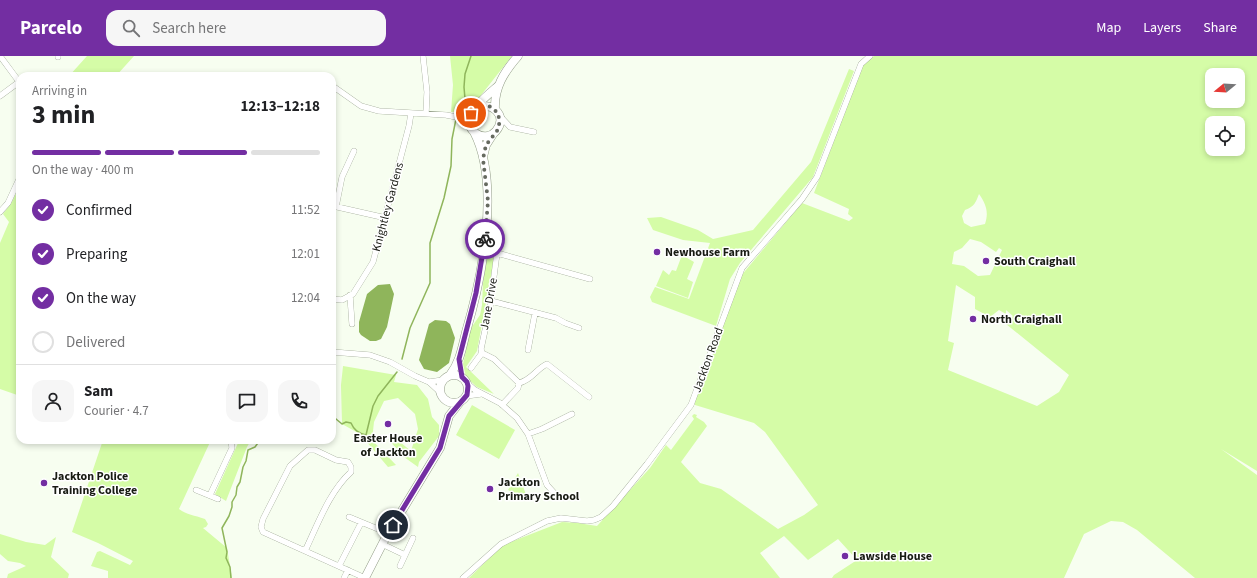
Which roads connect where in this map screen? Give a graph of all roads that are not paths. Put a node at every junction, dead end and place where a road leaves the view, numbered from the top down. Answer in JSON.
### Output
{"nodes":[{"id":1,"x":423,"y":56,"type":"edge"},
{"id":2,"x":518,"y":56,"type":"edge"},
{"id":3,"x":870,"y":56,"type":"edge"},
{"id":4,"x":1,"y":57,"type":"edge"},
{"id":5,"x":16,"y":77,"type":"edge"},
{"id":6,"x":16,"y":85,"type":"edge"},
{"id":7,"x":498,"y":86,"type":"junction"},
{"id":8,"x":336,"y":88,"type":"edge"},
{"id":9,"x":0,"y":96,"type":"edge"},
{"id":10,"x":473,"y":111,"type":"junction"},
{"id":11,"x":410,"y":113,"type":"junction"},
{"id":12,"x":497,"y":113,"type":"junction"},
{"id":13,"x":426,"y":114,"type":"junction"},
{"id":14,"x":456,"y":117,"type":"junction"},
{"id":15,"x":510,"y":127,"type":"junction"},
{"id":16,"x":472,"y":130,"type":"junction"},
{"id":17,"x":495,"y":132,"type":"junction"},
{"id":18,"x":534,"y":132,"type":"dead end"},
{"id":19,"x":354,"y":151,"type":"dead end"},
{"id":20,"x":483,"y":159,"type":"junction"},
{"id":21,"x":16,"y":186,"type":"edge"},
{"id":22,"x":336,"y":199,"type":"edge"},
{"id":23,"x":336,"y":206,"type":"edge"},
{"id":24,"x":0,"y":212,"type":"edge"},
{"id":25,"x":386,"y":218,"type":"junction"},
{"id":26,"x":590,"y":279,"type":"dead end"},
{"id":27,"x":350,"y":295,"type":"junction"},
{"id":28,"x":336,"y":299,"type":"edge"},
{"id":29,"x":491,"y":301,"type":"junction"},
{"id":30,"x":535,"y":313,"type":"junction"},
{"id":31,"x":352,"y":324,"type":"dead end"},
{"id":32,"x":579,"y":328,"type":"dead end"},
{"id":33,"x":528,"y":350,"type":"dead end"},
{"id":34,"x":336,"y":352,"type":"edge"},
{"id":35,"x":482,"y":353,"type":"junction"},
{"id":36,"x":459,"y":359,"type":"junction"},
{"id":37,"x":471,"y":368,"type":"dead end"},
{"id":38,"x":450,"y":375,"type":"junction"},
{"id":39,"x":462,"y":377,"type":"junction"},
{"id":40,"x":443,"y":380,"type":"junction"},
{"id":41,"x":429,"y":382,"type":"junction"},
{"id":42,"x":519,"y":383,"type":"junction"},
{"id":43,"x":468,"y":384,"type":"junction"},
{"id":44,"x":440,"y":392,"type":"junction"},
{"id":45,"x":483,"y":394,"type":"junction"},
{"id":46,"x":589,"y":397,"type":"dead end"},
{"id":47,"x":463,"y":399,"type":"junction"},
{"id":48,"x":446,"y":401,"type":"junction"},
{"id":49,"x":502,"y":405,"type":"junction"},
{"id":50,"x":572,"y":414,"type":"dead end"},
{"id":51,"x":449,"y":416,"type":"junction"},
{"id":52,"x":528,"y":434,"type":"junction"},
{"id":53,"x":232,"y":444,"type":"edge"},
{"id":54,"x":196,"y":490,"type":"dead end"},
{"id":55,"x":210,"y":495,"type":"junction"},
{"id":56,"x":565,"y":498,"type":"dead end"},
{"id":57,"x":218,"y":499,"type":"dead end"},
{"id":58,"x":349,"y":517,"type":"dead end"},
{"id":59,"x":361,"y":523,"type":"junction"},
{"id":60,"x":378,"y":530,"type":"dead end"},
{"id":61,"x":413,"y":538,"type":"dead end"},
{"id":62,"x":382,"y":544,"type":"junction"},
{"id":63,"x":306,"y":551,"type":"junction"},
{"id":64,"x":405,"y":555,"type":"junction"},
{"id":65,"x":339,"y":566,"type":"junction"},
{"id":66,"x":400,"y":566,"type":"dead end"},
{"id":67,"x":348,"y":570,"type":"junction"},
{"id":68,"x":344,"y":578,"type":"edge"},
{"id":69,"x":365,"y":578,"type":"edge"},
{"id":70,"x":463,"y":578,"type":"edge"}],
"edges":[{"from":1,"to":13,"type":"street"},
{"from":2,"to":7,"type":"street"},
{"from":3,"to":70,"type":"street","name":"Jackton Road"},
{"from":4,"to":5,"type":"street"},
{"from":6,"to":9,"type":"street"},
{"from":7,"to":10,"type":"street"},
{"from":7,"to":12,"type":"street"},
{"from":8,"to":11,"type":"street"},
{"from":10,"to":12,"type":"street"},
{"from":10,"to":14,"type":"street"},
{"from":10,"to":16,"type":"street"},
{"from":11,"to":13,"type":"street"},
{"from":11,"to":25,"type":"street","name":"Knightley Gardens"},
{"from":12,"to":15,"type":"street"},
{"from":12,"to":17,"type":"street"},
{"from":13,"to":14,"type":"street"},
{"from":14,"to":16,"type":"street"},
{"from":15,"to":17,"type":"street"},
{"from":15,"to":18,"type":"street"},
{"from":16,"to":17,"type":"street"},
{"from":16,"to":20,"type":"street"},
{"from":17,"to":20,"type":"street"},
{"from":19,"to":22,"type":"street"},
{"from":20,"to":36,"type":"street"},
{"from":21,"to":24,"type":"street"},
{"from":23,"to":25,"type":"street"},
{"from":25,"to":27,"type":"street","name":"Knightley Gardens"},
{"from":26,"to":29,"type":"street","name":"Jane Drive"},
{"from":27,"to":28,"type":"street"},
{"from":27,"to":31,"type":"street"},
{"from":29,"to":30,"type":"street"},
{"from":29,"to":35,"type":"street","name":"Jane Drive"},
{"from":30,"to":32,"type":"street"},
{"from":30,"to":33,"type":"street"},
{"from":34,"to":41,"type":"street"},
{"from":35,"to":37,"type":"street","name":"Jane Drive"},
{"from":35,"to":42,"type":"street"},
{"from":36,"to":38,"type":"street"},
{"from":36,"to":39,"type":"street"},
{"from":38,"to":39,"type":"street"},
{"from":38,"to":40,"type":"street"},
{"from":39,"to":43,"type":"street"},
{"from":40,"to":41,"type":"street"},
{"from":40,"to":44,"type":"street"},
{"from":41,"to":44,"type":"street"},
{"from":42,"to":46,"type":"street"},
{"from":42,"to":49,"type":"street"},
{"from":43,"to":45,"type":"street"},
{"from":43,"to":47,"type":"street"},
{"from":44,"to":48,"type":"street"},
{"from":45,"to":47,"type":"street"},
{"from":45,"to":49,"type":"street"},
{"from":47,"to":48,"type":"street"},
{"from":47,"to":51,"type":"street"},
{"from":48,"to":51,"type":"street"},
{"from":49,"to":52,"type":"street"},
{"from":50,"to":52,"type":"street"},
{"from":51,"to":62,"type":"street"},
{"from":52,"to":56,"type":"street"},
{"from":53,"to":55,"type":"street"},
{"from":54,"to":55,"type":"street"},
{"from":55,"to":57,"type":"street"},
{"from":58,"to":59,"type":"street"},
{"from":59,"to":60,"type":"street"},
{"from":59,"to":65,"type":"street"},
{"from":61,"to":64,"type":"street"},
{"from":62,"to":64,"type":"street"},
{"from":62,"to":69,"type":"street"},
{"from":63,"to":63,"type":"street"},
{"from":63,"to":65,"type":"street"},
{"from":64,"to":66,"type":"street"},
{"from":65,"to":67,"type":"street"},
{"from":67,"to":68,"type":"street"},
{"from":67,"to":69,"type":"street"}]}
